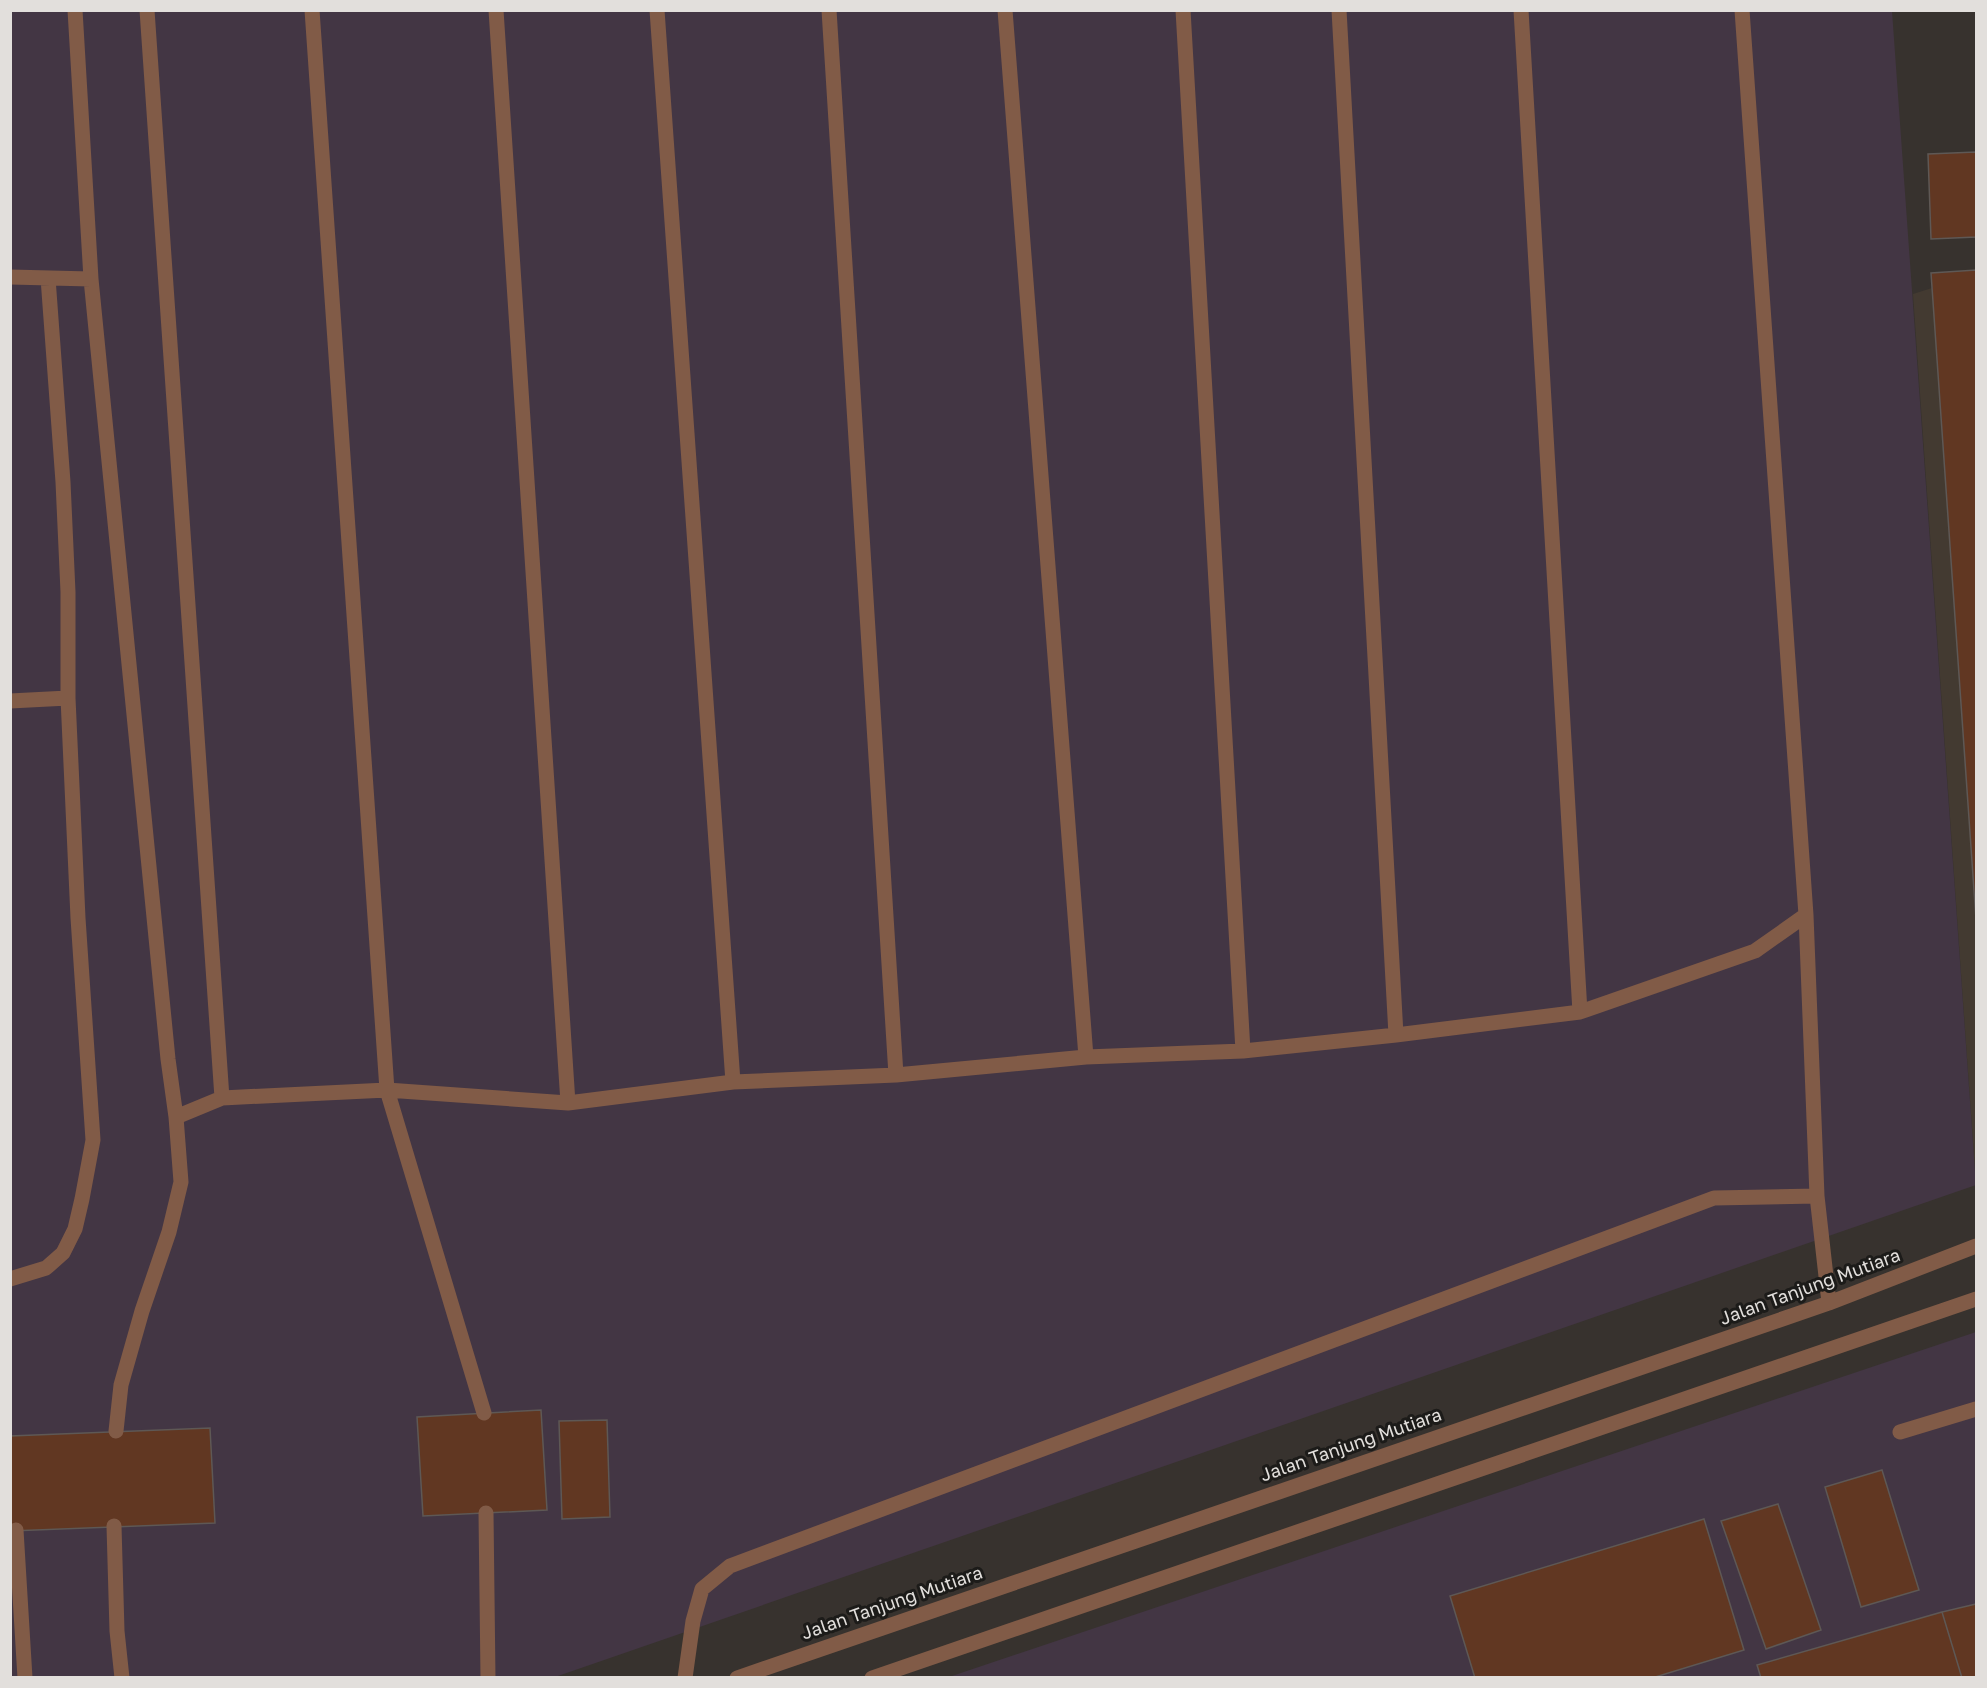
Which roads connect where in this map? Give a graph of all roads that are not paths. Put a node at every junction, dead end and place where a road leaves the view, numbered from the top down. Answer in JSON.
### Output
{"nodes":[{"id":1,"x":75,"y":10,"type":"edge"},
{"id":2,"x":147,"y":10,"type":"edge"},
{"id":3,"x":312,"y":10,"type":"edge"},
{"id":4,"x":496,"y":10,"type":"edge"},
{"id":5,"x":657,"y":10,"type":"edge"},
{"id":6,"x":828,"y":10,"type":"edge"},
{"id":7,"x":1005,"y":10,"type":"edge"},
{"id":8,"x":1184,"y":10,"type":"edge"},
{"id":9,"x":1339,"y":10,"type":"edge"},
{"id":10,"x":1521,"y":10,"type":"edge"},
{"id":11,"x":1742,"y":10,"type":"edge"},
{"id":12,"x":10,"y":278,"type":"edge"},
{"id":13,"x":48,"y":278,"type":"junction"},
{"id":14,"x":91,"y":279,"type":"junction"},
{"id":15,"x":68,"y":698,"type":"junction"},
{"id":16,"x":10,"y":701,"type":"edge"},
{"id":17,"x":1806,"y":915,"type":"junction"},
{"id":18,"x":1580,"y":1012,"type":"junction"},
{"id":19,"x":1396,"y":1035,"type":"junction"},
{"id":20,"x":1243,"y":1051,"type":"junction"},
{"id":21,"x":1086,"y":1057,"type":"junction"},
{"id":22,"x":896,"y":1075,"type":"junction"},
{"id":23,"x":733,"y":1082,"type":"junction"},
{"id":24,"x":387,"y":1090,"type":"junction"},
{"id":25,"x":222,"y":1098,"type":"junction"},
{"id":26,"x":568,"y":1103,"type":"junction"},
{"id":27,"x":176,"y":1118,"type":"junction"},
{"id":28,"x":1817,"y":1196,"type":"junction"},
{"id":29,"x":1977,"y":1246,"type":"edge"},
{"id":30,"x":10,"y":1279,"type":"edge"},
{"id":31,"x":1977,"y":1299,"type":"edge"},
{"id":32,"x":1829,"y":1303,"type":"junction"},
{"id":33,"x":1977,"y":1409,"type":"edge"},
{"id":34,"x":484,"y":1413,"type":"dead end"},
{"id":35,"x":116,"y":1431,"type":"dead end"},
{"id":36,"x":1900,"y":1432,"type":"dead end"},
{"id":37,"x":486,"y":1513,"type":"dead end"},
{"id":38,"x":114,"y":1526,"type":"dead end"},
{"id":39,"x":16,"y":1530,"type":"dead end"},
{"id":40,"x":20,"y":1674,"type":"edge"},
{"id":41,"x":122,"y":1677,"type":"edge"},
{"id":42,"x":488,"y":1677,"type":"edge"},
{"id":43,"x":685,"y":1677,"type":"edge"},
{"id":44,"x":737,"y":1677,"type":"edge"},
{"id":45,"x":872,"y":1677,"type":"edge"}],
"edges":[{"from":1,"to":14,"type":"lane"},
{"from":2,"to":25,"type":"lane"},
{"from":3,"to":24,"type":"lane"},
{"from":4,"to":26,"type":"lane"},
{"from":5,"to":23,"type":"lane"},
{"from":6,"to":22,"type":"lane"},
{"from":7,"to":21,"type":"lane"},
{"from":8,"to":20,"type":"lane"},
{"from":9,"to":19,"type":"lane"},
{"from":10,"to":18,"type":"lane"},
{"from":11,"to":17,"type":"lane"},
{"from":12,"to":13,"type":"lane"},
{"from":13,"to":14,"type":"lane"},
{"from":13,"to":15,"type":"lane"},
{"from":14,"to":27,"type":"lane"},
{"from":15,"to":16,"type":"lane"},
{"from":15,"to":30,"type":"lane"},
{"from":17,"to":18,"type":"lane"},
{"from":17,"to":28,"type":"lane"},
{"from":18,"to":19,"type":"lane"},
{"from":19,"to":20,"type":"lane"},
{"from":20,"to":21,"type":"lane"},
{"from":21,"to":22,"type":"lane"},
{"from":22,"to":23,"type":"lane"},
{"from":23,"to":26,"type":"lane"},
{"from":24,"to":25,"type":"lane"},
{"from":24,"to":26,"type":"lane"},
{"from":24,"to":34,"type":"lane"},
{"from":25,"to":27,"type":"lane"},
{"from":27,"to":35,"type":"lane"},
{"from":28,"to":32,"type":"lane"},
{"from":28,"to":43,"type":"lane"},
{"from":29,"to":32,"type":"lane","name":"Jalan Tanjung Mutiara"},
{"from":31,"to":45,"type":"lane"},
{"from":32,"to":44,"type":"lane","name":"Jalan Tanjung Mutiara"},
{"from":33,"to":36,"type":"lane"},
{"from":37,"to":42,"type":"lane"},
{"from":38,"to":41,"type":"lane"},
{"from":39,"to":40,"type":"lane"}]}
